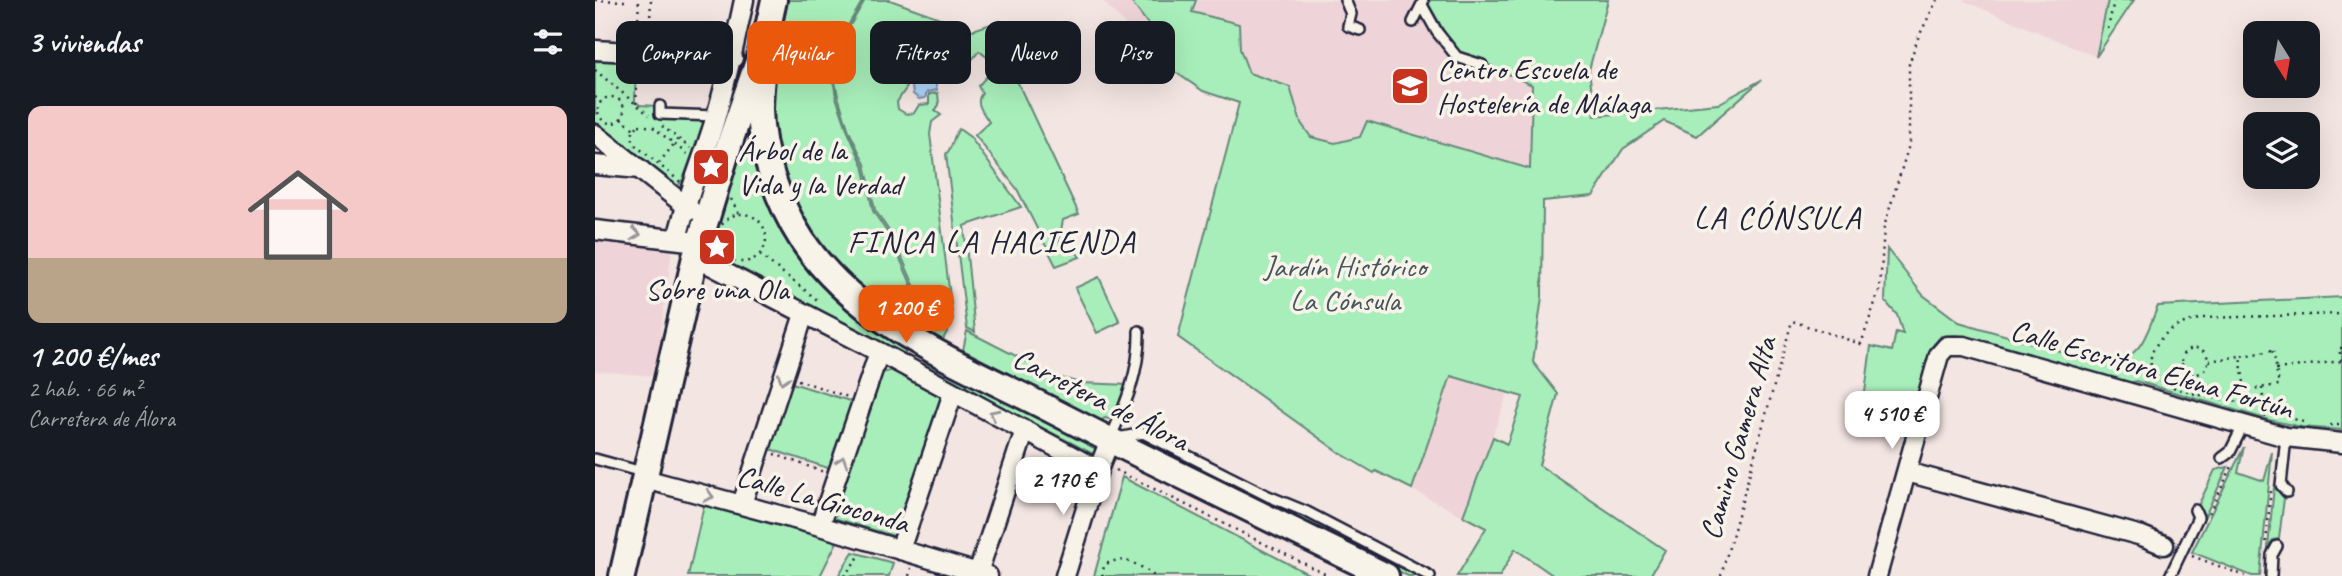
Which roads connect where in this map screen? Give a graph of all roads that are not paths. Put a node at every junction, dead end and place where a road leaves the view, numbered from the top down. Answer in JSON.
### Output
{"nodes":[{"id":1,"x":744,"y":0,"type":"edge"},
{"id":2,"x":774,"y":0,"type":"edge"},
{"id":3,"x":1345,"y":0,"type":"edge"},
{"id":4,"x":1423,"y":2,"type":"edge"},
{"id":5,"x":769,"y":21,"type":"edge"},
{"id":6,"x":1413,"y":22,"type":"dead end"},
{"id":7,"x":1360,"y":30,"type":"dead end"},
{"id":8,"x":616,"y":49,"type":"edge"},
{"id":9,"x":595,"y":50,"type":"edge"},
{"id":10,"x":733,"y":58,"type":"edge"},
{"id":11,"x":1482,"y":65,"type":"dead end"},
{"id":12,"x":725,"y":84,"type":"edge"},
{"id":13,"x":750,"y":84,"type":"edge"},
{"id":14,"x":762,"y":84,"type":"edge"},
{"id":15,"x":660,"y":106,"type":"dead end"},
{"id":16,"x":716,"y":116,"type":"junction"},
{"id":17,"x":595,"y":134,"type":"edge"},
{"id":18,"x":764,"y":134,"type":"junction"},
{"id":19,"x":595,"y":165,"type":"edge"},
{"id":20,"x":649,"y":169,"type":"junction"},
{"id":21,"x":720,"y":178,"type":"junction"},
{"id":22,"x":685,"y":204,"type":"junction"},
{"id":23,"x":595,"y":229,"type":"edge"},
{"id":24,"x":694,"y":240,"type":"junction"},
{"id":25,"x":804,"y":314,"type":"junction"},
{"id":26,"x":1139,"y":331,"type":"dead end"},
{"id":27,"x":879,"y":352,"type":"junction"},
{"id":28,"x":953,"y":393,"type":"junction"},
{"id":29,"x":1926,"y":402,"type":"junction"},
{"id":30,"x":2243,"y":426,"type":"junction"},
{"id":31,"x":1883,"y":428,"type":"dead end"},
{"id":32,"x":1025,"y":430,"type":"junction"},
{"id":33,"x":2285,"y":437,"type":"junction"},
{"id":34,"x":2342,"y":443,"type":"edge"},
{"id":35,"x":1103,"y":457,"type":"junction"},
{"id":36,"x":2222,"y":458,"type":"dead end"},
{"id":37,"x":595,"y":459,"type":"edge"},
{"id":38,"x":1906,"y":472,"type":"junction"},
{"id":39,"x":644,"y":476,"type":"junction"},
{"id":40,"x":2287,"y":492,"type":"dead end"},
{"id":41,"x":741,"y":504,"type":"junction"},
{"id":42,"x":2195,"y":510,"type":"dead end"},
{"id":43,"x":820,"y":526,"type":"junction"},
{"id":44,"x":2164,"y":545,"type":"joint"},
{"id":45,"x":2277,"y":546,"type":"dead end"},
{"id":46,"x":900,"y":550,"type":"junction"},
{"id":47,"x":2181,"y":552,"type":"junction"},
{"id":48,"x":983,"y":575,"type":"edge"},
{"id":49,"x":622,"y":576,"type":"edge"},
{"id":50,"x":1065,"y":576,"type":"edge"},
{"id":51,"x":1386,"y":576,"type":"edge"},
{"id":52,"x":1430,"y":576,"type":"edge"},
{"id":53,"x":1877,"y":576,"type":"edge"},
{"id":54,"x":2170,"y":576,"type":"edge"},
{"id":55,"x":2271,"y":576,"type":"edge"}],
"edges":[{"from":1,"to":10,"type":"street"},
{"from":2,"to":5,"type":"main road"},
{"from":3,"to":7,"type":"lane"},
{"from":4,"to":6,"type":"lane"},
{"from":4,"to":11,"type":"lane"},
{"from":8,"to":9,"type":"street"},
{"from":12,"to":16,"type":"street"},
{"from":13,"to":21,"type":"main road"},
{"from":14,"to":18,"type":"main road","name":"Carretera de Álora"},
{"from":15,"to":16,"type":"lane"},
{"from":16,"to":22,"type":"street"},
{"from":17,"to":20,"type":"street"},
{"from":18,"to":21,"type":"main road"},
{"from":18,"to":35,"type":"main road","name":"Carretera de Álora"},
{"from":19,"to":20,"type":"street"},
{"from":20,"to":22,"type":"street"},
{"from":21,"to":24,"type":"main road"},
{"from":22,"to":24,"type":"street"},
{"from":22,"to":24,"type":"street"},
{"from":23,"to":24,"type":"street","one_way":true},
{"from":24,"to":25,"type":"street","name":"Carretera de Álora"},
{"from":24,"to":39,"type":"main road"},
{"from":25,"to":27,"type":"street","name":"Carretera de Álora"},
{"from":25,"to":41,"type":"street","one_way":true},
{"from":26,"to":35,"type":"lane"},
{"from":27,"to":28,"type":"street","name":"Carretera de Álora"},
{"from":43,"to":27,"type":"street","one_way":true},
{"from":32,"to":28,"type":"street","name":"Carretera de Álora","one_way":true},
{"from":28,"to":46,"type":"street"},
{"from":29,"to":30,"type":"street","name":"Calle Escritora Elena Fortún"},
{"from":29,"to":31,"type":"lane"},
{"from":29,"to":38,"type":"street"},
{"from":30,"to":33,"type":"street","name":"Calle Escritora Elena Fortún"},
{"from":30,"to":36,"type":"lane"},
{"from":32,"to":35,"type":"street","name":"Carretera de Álora"},
{"from":32,"to":48,"type":"street"},
{"from":33,"to":34,"type":"street","name":"Calle Escritora Elena Fortún"},
{"from":33,"to":40,"type":"lane"},
{"from":35,"to":50,"type":"street"},
{"from":35,"to":51,"type":"main road","name":"Carretera de Álora"},
{"from":35,"to":52,"type":"lane"},
{"from":37,"to":39,"type":"lane"},
{"from":38,"to":44,"type":"street"},
{"from":38,"to":53,"type":"street"},
{"from":39,"to":41,"type":"street","name":"Calle La Gioconda","one_way":true},
{"from":39,"to":49,"type":"main road"},
{"from":41,"to":43,"type":"street","name":"Calle La Gioconda"},
{"from":42,"to":47,"type":"lane"},
{"from":43,"to":46,"type":"street","name":"Calle La Gioconda"},
{"from":44,"to":47,"type":"lane"},
{"from":45,"to":55,"type":"lane"},
{"from":46,"to":48,"type":"street","name":"Calle La Gioconda"},
{"from":47,"to":54,"type":"lane"}]}
